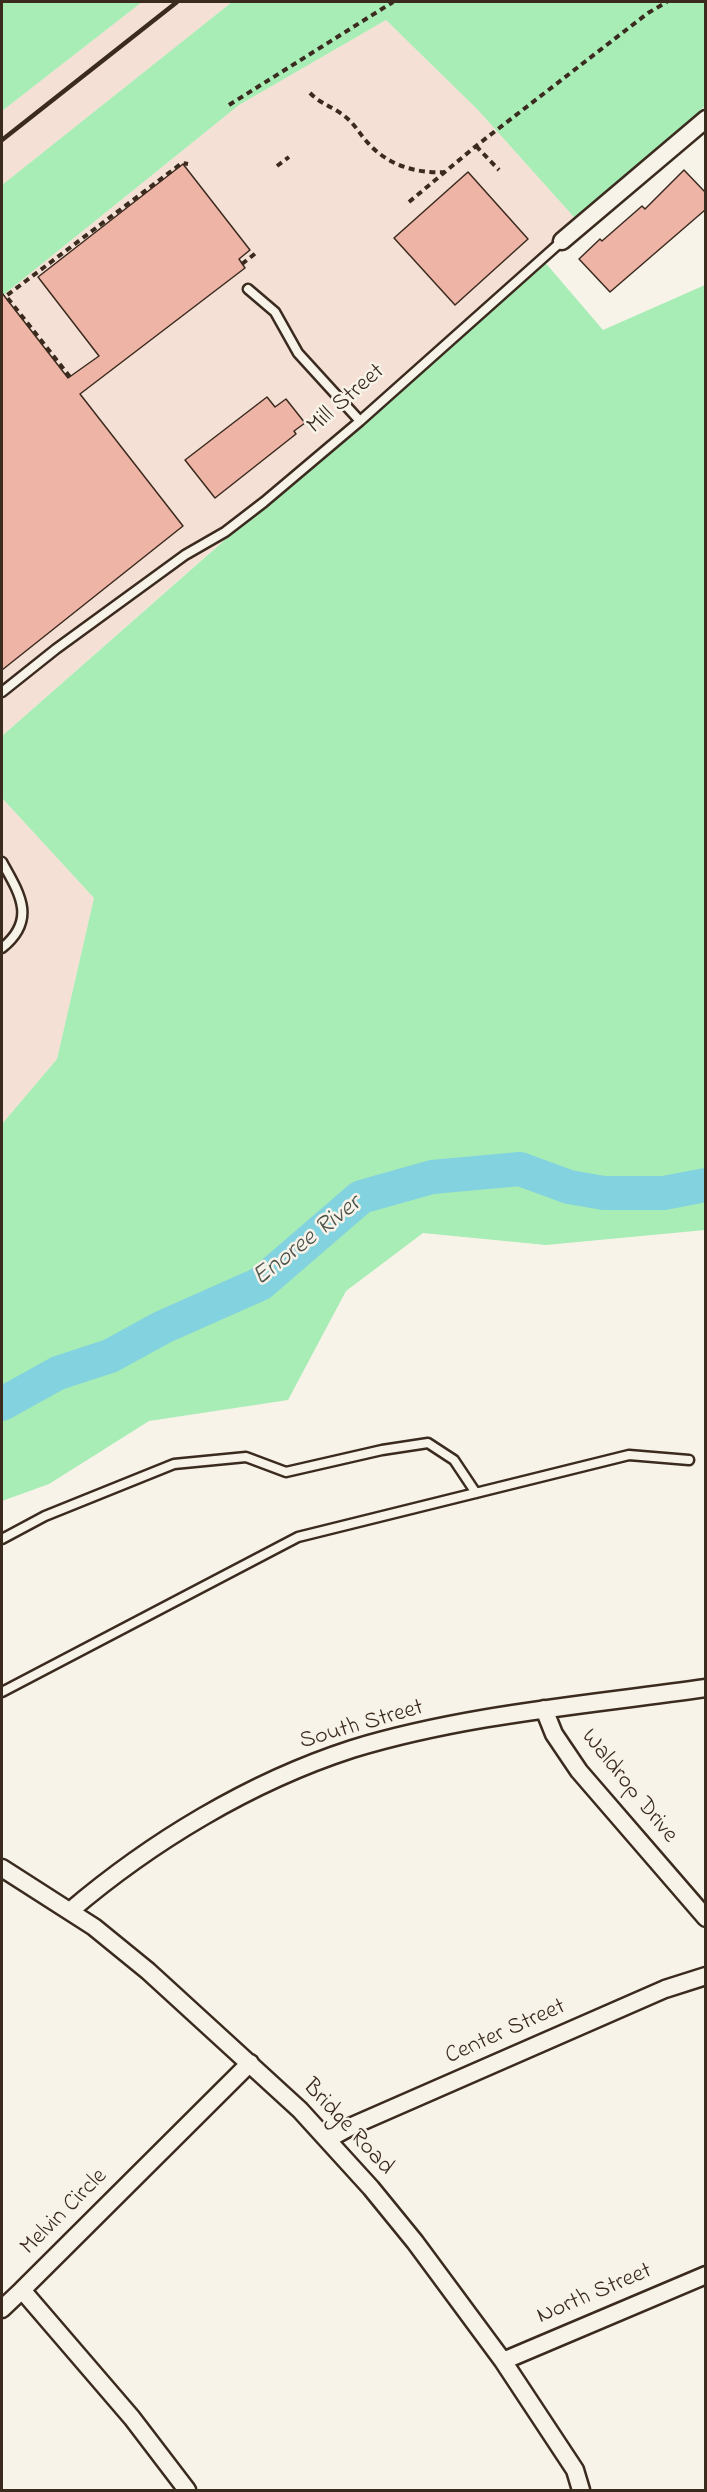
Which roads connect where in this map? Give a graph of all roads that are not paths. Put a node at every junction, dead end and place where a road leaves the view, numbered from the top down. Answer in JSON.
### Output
{"nodes":[{"id":1,"x":705,"y":119,"type":"edge"},
{"id":2,"x":562,"y":241,"type":"joint"},
{"id":3,"x":248,"y":289,"type":"dead end"},
{"id":4,"x":360,"y":421,"type":"junction"},
{"id":5,"x":2,"y":692,"type":"edge"},
{"id":6,"x":2,"y":862,"type":"edge"},
{"id":7,"x":2,"y":948,"type":"edge"},
{"id":8,"x":689,"y":1460,"type":"dead end"},
{"id":9,"x":476,"y":1493,"type":"junction"},
{"id":10,"x":2,"y":1539,"type":"edge"},
{"id":11,"x":705,"y":1688,"type":"edge"},
{"id":12,"x":2,"y":1692,"type":"edge"},
{"id":13,"x":544,"y":1709,"type":"junction"},
{"id":14,"x":2,"y":1868,"type":"edge"},
{"id":15,"x":70,"y":1911,"type":"junction"},
{"id":16,"x":705,"y":1918,"type":"edge"},
{"id":17,"x":705,"y":1976,"type":"edge"},
{"id":18,"x":250,"y":2063,"type":"junction"},
{"id":19,"x":328,"y":2139,"type":"junction"},
{"id":20,"x":705,"y":2275,"type":"edge"},
{"id":21,"x":22,"y":2290,"type":"junction"},
{"id":22,"x":2,"y":2309,"type":"edge"},
{"id":23,"x":503,"y":2361,"type":"junction"},
{"id":24,"x":188,"y":2490,"type":"edge"},
{"id":25,"x":581,"y":2490,"type":"edge"}],
"edges":[{"from":1,"to":2,"type":"street","name":"Mill Street"},
{"from":2,"to":4,"type":"lane","name":"Mill Street"},
{"from":3,"to":4,"type":"lane"},
{"from":4,"to":5,"type":"lane","name":"Mill Street"},
{"from":6,"to":7,"type":"lane"},
{"from":8,"to":9,"type":"lane"},
{"from":9,"to":10,"type":"lane"},
{"from":9,"to":12,"type":"lane"},
{"from":11,"to":13,"type":"street","name":"South Street"},
{"from":13,"to":15,"type":"street","name":"South Street"},
{"from":13,"to":16,"type":"street","name":"Waldrop Drive"},
{"from":14,"to":15,"type":"street","name":"Bridge Road"},
{"from":15,"to":18,"type":"street","name":"Bridge Road"},
{"from":17,"to":19,"type":"street","name":"Center Street"},
{"from":18,"to":19,"type":"street","name":"Bridge Road"},
{"from":18,"to":21,"type":"street","name":"Melvin Circle"},
{"from":19,"to":23,"type":"street","name":"Bridge Road"},
{"from":20,"to":23,"type":"street","name":"North Street"},
{"from":21,"to":22,"type":"street"},
{"from":21,"to":24,"type":"street","name":"Melvin Circle"},
{"from":23,"to":25,"type":"street","name":"Bridge Road"}]}
